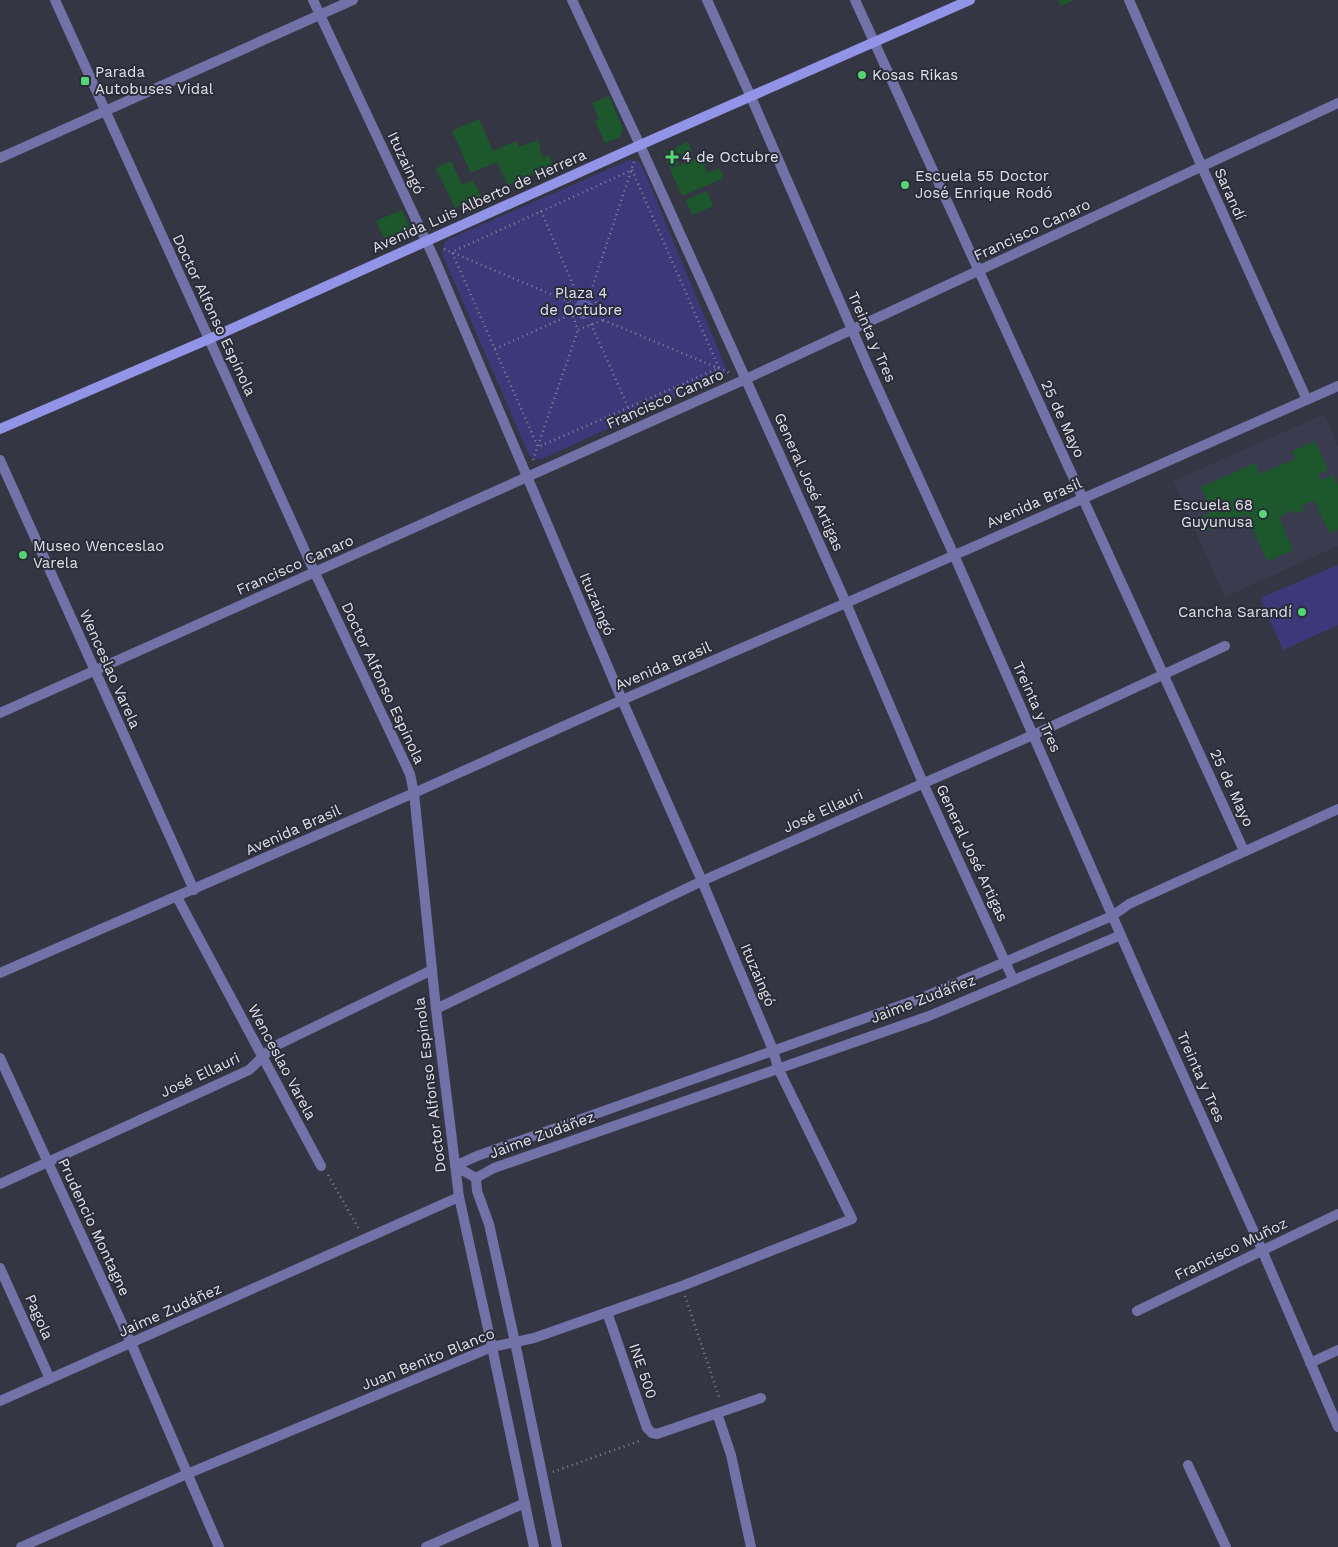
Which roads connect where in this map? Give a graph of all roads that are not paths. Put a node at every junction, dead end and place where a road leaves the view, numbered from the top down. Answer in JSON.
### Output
{"nodes":[{"id":1,"x":56,"y":0,"type":"edge"},
{"id":2,"x":313,"y":0,"type":"edge"},
{"id":3,"x":353,"y":0,"type":"edge"},
{"id":4,"x":572,"y":0,"type":"edge"},
{"id":5,"x":707,"y":0,"type":"edge"},
{"id":6,"x":855,"y":0,"type":"edge"},
{"id":7,"x":970,"y":0,"type":"edge"},
{"id":8,"x":1128,"y":0,"type":"edge"},
{"id":9,"x":320,"y":15,"type":"junction"},
{"id":10,"x":875,"y":43,"type":"junction"},
{"id":11,"x":751,"y":97,"type":"junction"},
{"id":12,"x":1338,"y":104,"type":"edge"},
{"id":13,"x":104,"y":111,"type":"junction"},
{"id":14,"x":640,"y":145,"type":"junction"},
{"id":15,"x":0,"y":158,"type":"edge"},
{"id":16,"x":1202,"y":167,"type":"junction"},
{"id":17,"x":426,"y":241,"type":"junction"},
{"id":18,"x":979,"y":271,"type":"junction"},
{"id":19,"x":852,"y":331,"type":"junction"},
{"id":20,"x":209,"y":339,"type":"junction"},
{"id":21,"x":746,"y":379,"type":"junction"},
{"id":22,"x":1338,"y":386,"type":"edge"},
{"id":23,"x":1307,"y":400,"type":"junction"},
{"id":24,"x":0,"y":429,"type":"edge"},
{"id":25,"x":0,"y":460,"type":"edge"},
{"id":26,"x":527,"y":478,"type":"junction"},
{"id":27,"x":1083,"y":498,"type":"junction"},
{"id":28,"x":954,"y":555,"type":"junction"},
{"id":29,"x":314,"y":573,"type":"junction"},
{"id":30,"x":846,"y":603,"type":"junction"},
{"id":31,"x":1225,"y":646,"type":"dead end"},
{"id":32,"x":94,"y":670,"type":"junction"},
{"id":33,"x":1163,"y":675,"type":"junction"},
{"id":34,"x":622,"y":700,"type":"junction"},
{"id":35,"x":0,"y":713,"type":"edge"},
{"id":36,"x":1033,"y":735,"type":"junction"},
{"id":37,"x":923,"y":782,"type":"junction"},
{"id":38,"x":414,"y":793,"type":"junction"},
{"id":39,"x":1338,"y":809,"type":"edge"},
{"id":40,"x":1244,"y":851,"type":"junction"},
{"id":41,"x":702,"y":881,"type":"junction"},
{"id":42,"x":194,"y":890,"type":"junction"},
{"id":43,"x":177,"y":897,"type":"junction"},
{"id":44,"x":1112,"y":916,"type":"junction"},
{"id":45,"x":1121,"y":935,"type":"junction"},
{"id":46,"x":1005,"y":961,"type":"junction"},
{"id":47,"x":432,"y":970,"type":"junction"},
{"id":48,"x":0,"y":973,"type":"edge"},
{"id":49,"x":1013,"y":979,"type":"junction"},
{"id":50,"x":436,"y":1009,"type":"junction"},
{"id":51,"x":773,"y":1050,"type":"junction"},
{"id":52,"x":0,"y":1058,"type":"edge"},
{"id":53,"x":262,"y":1058,"type":"junction"},
{"id":54,"x":778,"y":1068,"type":"junction"},
{"id":55,"x":48,"y":1162,"type":"junction"},
{"id":56,"x":321,"y":1166,"type":"road end"},
{"id":57,"x":455,"y":1166,"type":"junction"},
{"id":58,"x":476,"y":1178,"type":"junction"},
{"id":59,"x":0,"y":1184,"type":"edge"},
{"id":60,"x":477,"y":1191,"type":"junction"},
{"id":61,"x":459,"y":1197,"type":"junction"},
{"id":62,"x":1338,"y":1214,"type":"edge"},
{"id":63,"x":852,"y":1219,"type":"joint"},
{"id":64,"x":1262,"y":1250,"type":"junction"},
{"id":65,"x":0,"y":1268,"type":"edge"},
{"id":66,"x":1137,"y":1311,"type":"dead end"},
{"id":67,"x":607,"y":1312,"type":"junction"},
{"id":68,"x":515,"y":1342,"type":"junction"},
{"id":69,"x":131,"y":1343,"type":"junction"},
{"id":70,"x":492,"y":1347,"type":"junction"},
{"id":71,"x":1338,"y":1350,"type":"edge"},
{"id":72,"x":1310,"y":1363,"type":"junction"},
{"id":73,"x":50,"y":1379,"type":"junction"},
{"id":74,"x":761,"y":1398,"type":"dead end"},
{"id":75,"x":0,"y":1402,"type":"edge"},
{"id":76,"x":720,"y":1412,"type":"junction"},
{"id":77,"x":1338,"y":1427,"type":"edge"},
{"id":78,"x":1188,"y":1465,"type":"dead end"},
{"id":79,"x":187,"y":1474,"type":"junction"},
{"id":80,"x":525,"y":1503,"type":"junction"},
{"id":81,"x":21,"y":1547,"type":"edge"},
{"id":82,"x":219,"y":1547,"type":"edge"},
{"id":83,"x":426,"y":1547,"type":"edge"},
{"id":84,"x":534,"y":1547,"type":"edge"},
{"id":85,"x":557,"y":1547,"type":"edge"},
{"id":86,"x":751,"y":1547,"type":"edge"},
{"id":87,"x":1226,"y":1547,"type":"edge"}],
"edges":[{"from":1,"to":13,"type":"street","name":"Doctor Alfonso Espínola"},
{"from":2,"to":9,"type":"street","name":"Ituzaingó"},
{"from":3,"to":9,"type":"street"},
{"from":4,"to":14,"type":"street","name":"General José Artigas"},
{"from":5,"to":11,"type":"street","name":"Treinta y Tres"},
{"from":6,"to":10,"type":"street","name":"25 de Mayo"},
{"from":7,"to":10,"type":"main road","name":"Avenida Luis Alberto de Herrera"},
{"from":8,"to":16,"type":"street","name":"Sarandí"},
{"from":9,"to":13,"type":"street"},
{"from":9,"to":17,"type":"street","name":"Ituzaingó"},
{"from":10,"to":11,"type":"main road","name":"Avenida Luis Alberto de Herrera"},
{"from":10,"to":18,"type":"street","name":"25 de Mayo"},
{"from":11,"to":14,"type":"main road","name":"Avenida Luis Alberto de Herrera"},
{"from":11,"to":19,"type":"street","name":"Treinta y Tres"},
{"from":12,"to":16,"type":"street","name":"Francisco Canaro"},
{"from":13,"to":15,"type":"street"},
{"from":13,"to":20,"type":"street","name":"Doctor Alfonso Espínola"},
{"from":14,"to":17,"type":"main road","name":"Avenida Luis Alberto de Herrera"},
{"from":14,"to":21,"type":"street","name":"General José Artigas"},
{"from":16,"to":18,"type":"street","name":"Francisco Canaro"},
{"from":16,"to":23,"type":"street","name":"Sarandí"},
{"from":17,"to":20,"type":"main road","name":"Avenida Luis Alberto de Herrera"},
{"from":17,"to":26,"type":"street","name":"Ituzaingó"},
{"from":18,"to":19,"type":"street","name":"Francisco Canaro"},
{"from":18,"to":27,"type":"street","name":"25 de Mayo"},
{"from":19,"to":21,"type":"street","name":"Francisco Canaro"},
{"from":19,"to":28,"type":"street","name":"Treinta y Tres"},
{"from":20,"to":24,"type":"main road","name":"Avenida Luis Alberto de Herrera"},
{"from":20,"to":29,"type":"street","name":"Doctor Alfonso Espínola"},
{"from":21,"to":26,"type":"street","name":"Francisco Canaro"},
{"from":21,"to":30,"type":"street","name":"General José Artigas"},
{"from":22,"to":23,"type":"street","name":"Avenida Brasil"},
{"from":23,"to":27,"type":"street","name":"Avenida Brasil"},
{"from":25,"to":32,"type":"street","name":"Wenceslao Varela"},
{"from":26,"to":29,"type":"street","name":"Francisco Canaro"},
{"from":26,"to":34,"type":"street","name":"Ituzaingó"},
{"from":27,"to":28,"type":"street","name":"Avenida Brasil"},
{"from":27,"to":33,"type":"street","name":"25 de Mayo"},
{"from":28,"to":30,"type":"street","name":"Avenida Brasil"},
{"from":28,"to":36,"type":"street","name":"Treinta y Tres"},
{"from":29,"to":32,"type":"street","name":"Francisco Canaro"},
{"from":29,"to":38,"type":"street","name":"Doctor Alfonso Espínola"},
{"from":30,"to":34,"type":"street","name":"Avenida Brasil"},
{"from":30,"to":37,"type":"street","name":"General José Artigas"},
{"from":31,"to":33,"type":"street","name":"José Ellauri"},
{"from":32,"to":35,"type":"street","name":"Francisco Canaro"},
{"from":32,"to":42,"type":"street","name":"Wenceslao Varela"},
{"from":33,"to":36,"type":"street","name":"José Ellauri"},
{"from":33,"to":40,"type":"street","name":"25 de Mayo"},
{"from":34,"to":38,"type":"street","name":"Avenida Brasil"},
{"from":34,"to":41,"type":"street","name":"Ituzaingó"},
{"from":36,"to":37,"type":"street","name":"José Ellauri"},
{"from":36,"to":44,"type":"street","name":"Treinta y Tres"},
{"from":37,"to":41,"type":"street","name":"José Ellauri"},
{"from":37,"to":46,"type":"street","name":"General José Artigas"},
{"from":38,"to":42,"type":"street","name":"Avenida Brasil"},
{"from":38,"to":47,"type":"street","name":"Doctor Alfonso Espínola"},
{"from":39,"to":40,"type":"street","name":"Jaime Zudáñez"},
{"from":40,"to":44,"type":"street","name":"Jaime Zudáñez"},
{"from":41,"to":50,"type":"street","name":"José Ellauri"},
{"from":41,"to":51,"type":"street","name":"Ituzaingó"},
{"from":42,"to":43,"type":"street","name":"Avenida Brasil"},
{"from":43,"to":48,"type":"street","name":"Avenida Brasil"},
{"from":43,"to":53,"type":"street","name":"Wenceslao Varela"},
{"from":44,"to":45,"type":"street","name":"Treinta y Tres"},
{"from":44,"to":46,"type":"street","name":"Jaime Zudáñez"},
{"from":45,"to":49,"type":"street","name":"Jaime Zudáñez"},
{"from":45,"to":64,"type":"street","name":"Treinta y Tres"},
{"from":46,"to":49,"type":"street","name":"General José Artigas"},
{"from":46,"to":51,"type":"street","name":"Jaime Zudáñez"},
{"from":47,"to":50,"type":"street","name":"Doctor Alfonso Espínola"},
{"from":47,"to":53,"type":"street","name":"José Ellauri"},
{"from":49,"to":54,"type":"street","name":"Jaime Zudáñez"},
{"from":50,"to":57,"type":"street","name":"Doctor Alfonso Espínola"},
{"from":51,"to":54,"type":"street","name":"Ituzaingó"},
{"from":51,"to":57,"type":"street","name":"Jaime Zudáñez"},
{"from":52,"to":55,"type":"street","name":"Prudencio Montagne"},
{"from":53,"to":55,"type":"street","name":"José Ellauri"},
{"from":53,"to":56,"type":"street","name":"Wenceslao Varela"},
{"from":54,"to":58,"type":"street","name":"Jaime Zudáñez"},
{"from":54,"to":63,"type":"street","name":"Ituzaingó"},
{"from":55,"to":59,"type":"street","name":"José Ellauri"},
{"from":55,"to":69,"type":"street","name":"Prudencio Montagne"},
{"from":57,"to":58,"type":"street"},
{"from":57,"to":61,"type":"street","name":"Doctor Alfonso Espínola"},
{"from":58,"to":60,"type":"street"},
{"from":60,"to":61,"type":"street","name":"Jaime Zudáñez"},
{"from":60,"to":68,"type":"street"},
{"from":61,"to":69,"type":"street","name":"Jaime Zudáñez"},
{"from":61,"to":70,"type":"street","name":"Doctor Alfonso Espínola"},
{"from":62,"to":64,"type":"street","name":"Francisco Muñoz"},
{"from":63,"to":67,"type":"street","name":"Juan Benito Blanco"},
{"from":64,"to":66,"type":"street","name":"Francisco Muñoz"},
{"from":64,"to":72,"type":"street","name":"Treinta y Tres"},
{"from":65,"to":73,"type":"street","name":"Pagola"},
{"from":67,"to":68,"type":"street","name":"Juan Benito Blanco"},
{"from":67,"to":76,"type":"street","name":"INE 500"},
{"from":68,"to":70,"type":"street","name":"Juan Benito Blanco"},
{"from":68,"to":85,"type":"street"},
{"from":69,"to":73,"type":"street","name":"Jaime Zudáñez"},
{"from":69,"to":79,"type":"street","name":"Prudencio Montagne"},
{"from":70,"to":79,"type":"street","name":"Juan Benito Blanco"},
{"from":70,"to":80,"type":"street","name":"Doctor Alfonso Espínola"},
{"from":71,"to":72,"type":"street"},
{"from":72,"to":77,"type":"street","name":"Treinta y Tres"},
{"from":73,"to":75,"type":"street","name":"Jaime Zudáñez"},
{"from":74,"to":76,"type":"street"},
{"from":76,"to":86,"type":"street"},
{"from":78,"to":87,"type":"street"},
{"from":79,"to":81,"type":"street","name":"Juan Benito Blanco"},
{"from":79,"to":82,"type":"street","name":"Prudencio Montagne"},
{"from":80,"to":83,"type":"street"},
{"from":80,"to":84,"type":"street","name":"Doctor Alfonso Espínola"}]}
